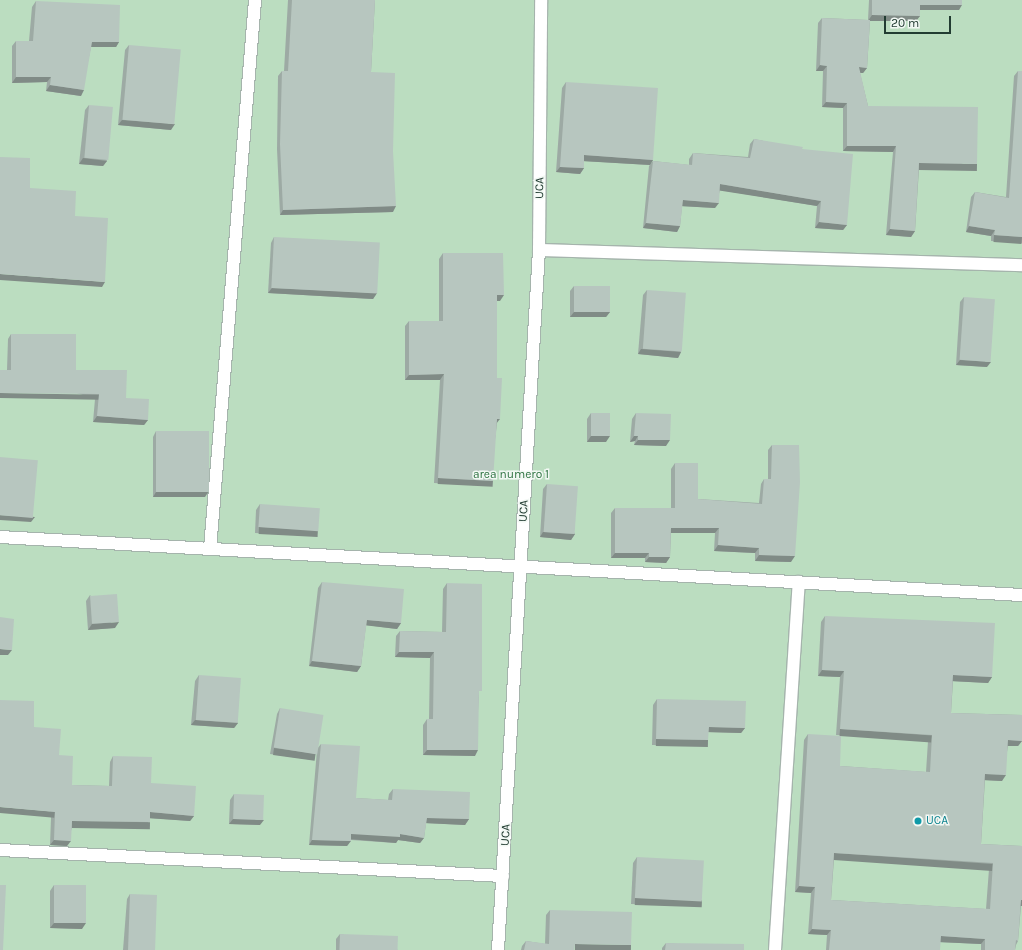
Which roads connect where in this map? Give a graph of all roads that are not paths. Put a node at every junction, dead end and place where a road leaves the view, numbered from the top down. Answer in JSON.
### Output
{"nodes":[{"id":1,"x":256,"y":0,"type":"edge"},
{"id":2,"x":541,"y":0,"type":"edge"},
{"id":3,"x":539,"y":250,"type":"junction"},
{"id":4,"x":1022,"y":264,"type":"edge"},
{"id":5,"x":0,"y":537,"type":"edge"},
{"id":6,"x":210,"y":548,"type":"junction"},
{"id":7,"x":521,"y":566,"type":"junction"},
{"id":8,"x":799,"y":582,"type":"junction"},
{"id":9,"x":1022,"y":595,"type":"edge"},
{"id":10,"x":0,"y":850,"type":"edge"},
{"id":11,"x":503,"y":876,"type":"junction"},
{"id":12,"x":498,"y":950,"type":"edge"},
{"id":13,"x":775,"y":950,"type":"edge"}],
"edges":[{"from":1,"to":6,"type":"street"},
{"from":2,"to":3,"type":"street","name":"UCA"},
{"from":3,"to":4,"type":"street"},
{"from":3,"to":7,"type":"street","name":"UCA"},
{"from":5,"to":6,"type":"street"},
{"from":6,"to":7,"type":"street"},
{"from":7,"to":8,"type":"street"},
{"from":7,"to":11,"type":"street","name":"UCA"},
{"from":8,"to":9,"type":"street"},
{"from":8,"to":13,"type":"street"},
{"from":10,"to":11,"type":"street"},
{"from":11,"to":12,"type":"street","name":"UCA"}]}
